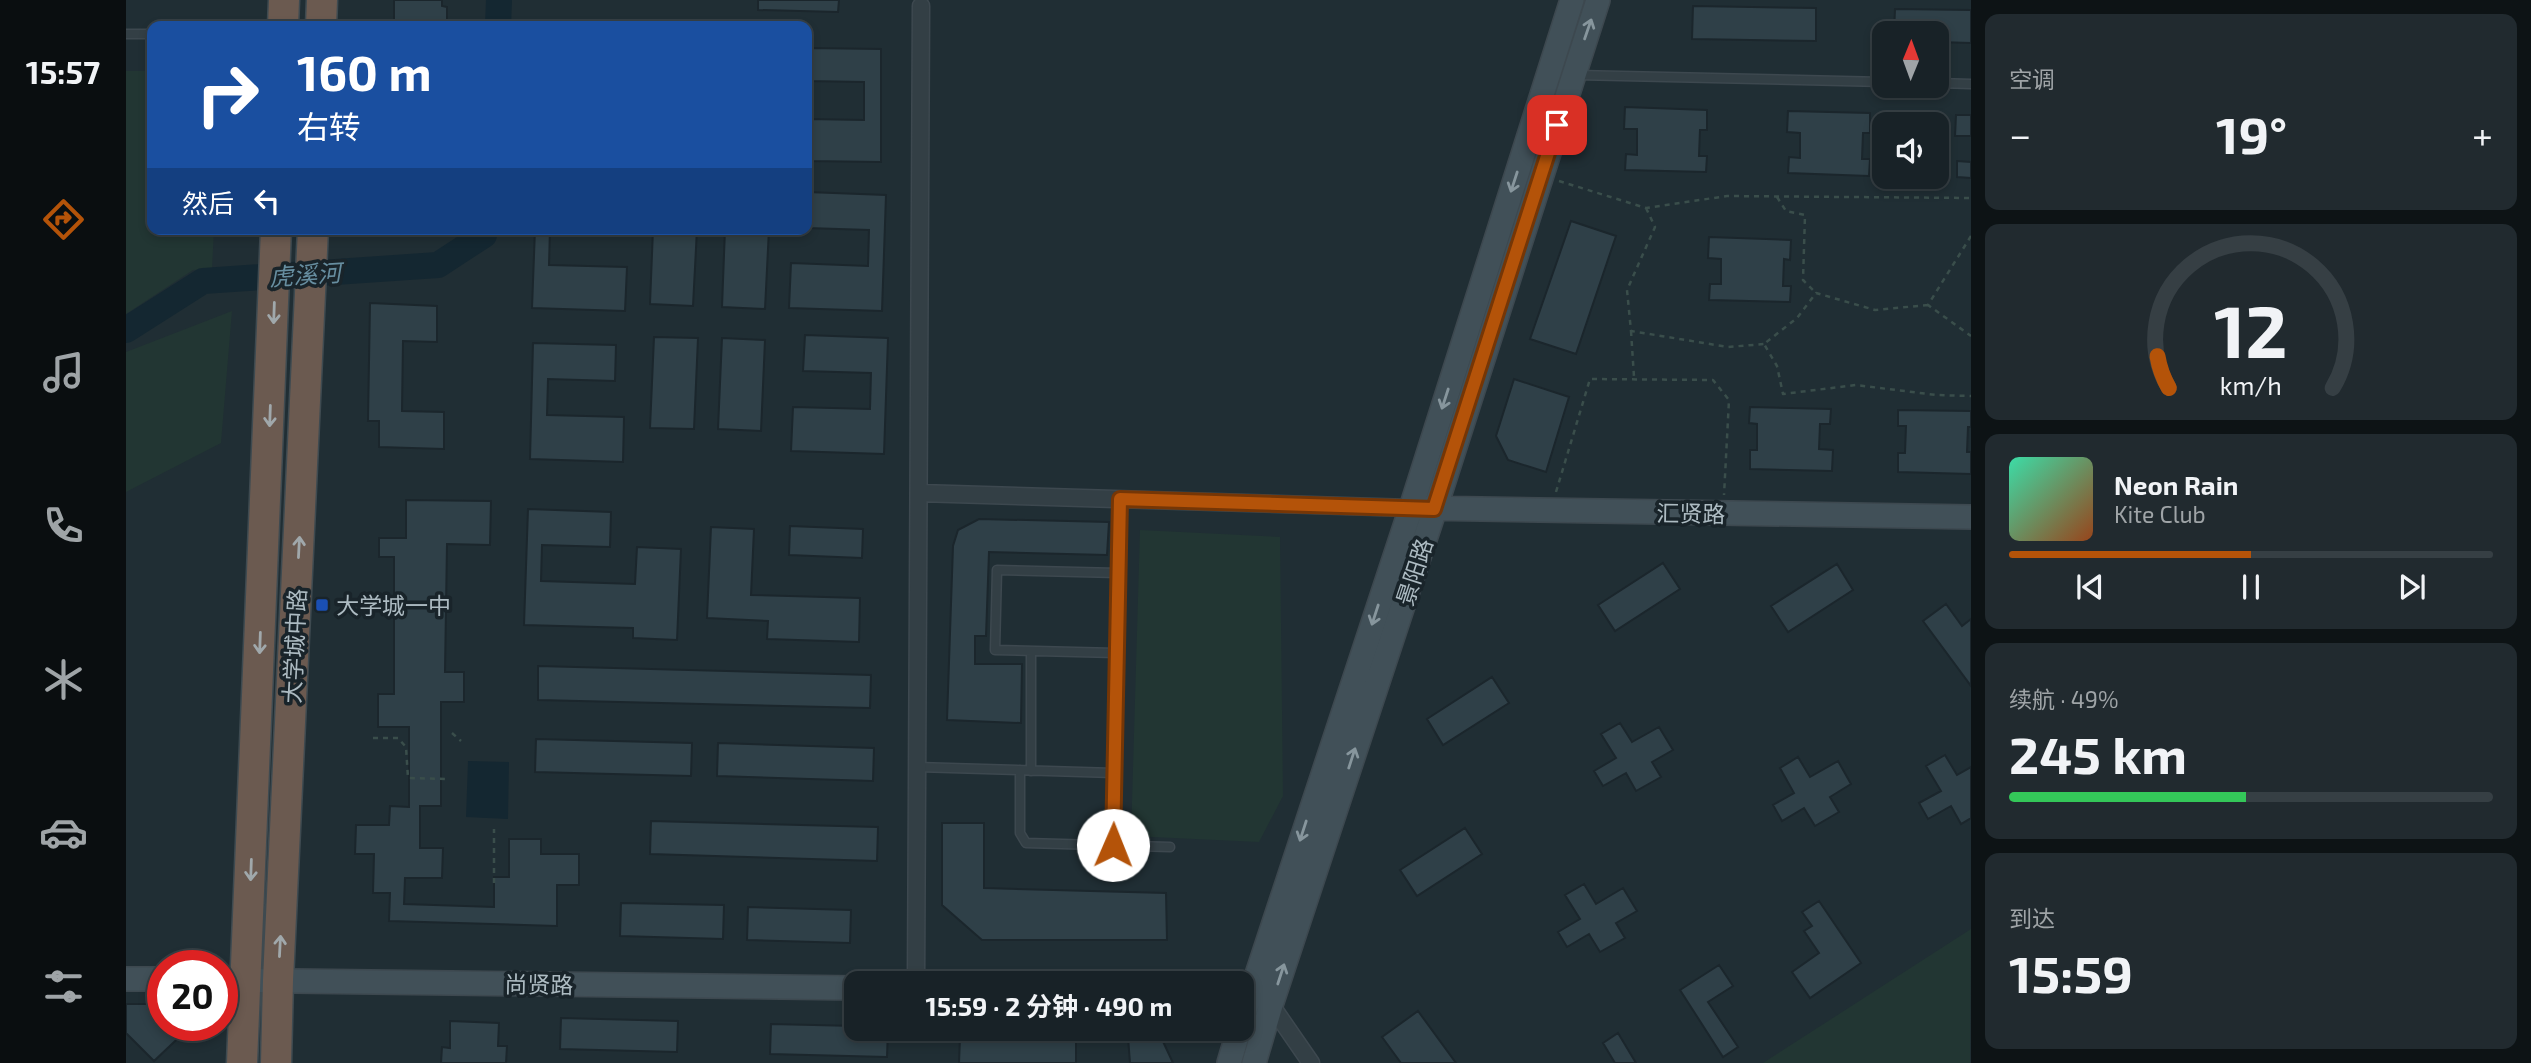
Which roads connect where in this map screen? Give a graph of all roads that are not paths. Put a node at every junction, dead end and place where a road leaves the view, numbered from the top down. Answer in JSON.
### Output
{"nodes":[{"id":1,"x":284,"y":0,"type":"edge"},
{"id":2,"x":322,"y":0,"type":"edge"},
{"id":3,"x":1572,"y":0,"type":"edge"},
{"id":4,"x":1598,"y":0,"type":"edge"},
{"id":5,"x":921,"y":6,"type":"dead end"},
{"id":6,"x":283,"y":21,"type":"edge"},
{"id":7,"x":321,"y":21,"type":"edge"},
{"id":8,"x":126,"y":34,"type":"edge"},
{"id":9,"x":147,"y":34,"type":"edge"},
{"id":10,"x":1573,"y":75,"type":"junction"},
{"id":11,"x":1872,"y":82,"type":"edge"},
{"id":12,"x":1950,"y":83,"type":"edge"},
{"id":13,"x":1971,"y":84,"type":"edge"},
{"id":14,"x":276,"y":235,"type":"edge"},
{"id":15,"x":313,"y":235,"type":"edge"},
{"id":16,"x":919,"y":493,"type":"junction"},
{"id":17,"x":1120,"y":499,"type":"junction"},
{"id":18,"x":1410,"y":508,"type":"junction"},
{"id":19,"x":1434,"y":509,"type":"junction"},
{"id":20,"x":1971,"y":517,"type":"edge"},
{"id":21,"x":1118,"y":573,"type":"junction"},
{"id":22,"x":1031,"y":651,"type":"junction"},
{"id":23,"x":1116,"y":653,"type":"junction"},
{"id":24,"x":917,"y":767,"type":"junction"},
{"id":25,"x":1020,"y":770,"type":"junction"},
{"id":26,"x":1031,"y":771,"type":"junction"},
{"id":27,"x":1114,"y":774,"type":"junction"},
{"id":28,"x":1113,"y":845,"type":"junction"},
{"id":29,"x":1170,"y":847,"type":"dead end"},
{"id":30,"x":236,"y":950,"type":"edge"},
{"id":31,"x":916,"y":971,"type":"edge"},
{"id":32,"x":1253,"y":971,"type":"edge"},
{"id":33,"x":126,"y":979,"type":"edge"},
{"id":34,"x":147,"y":979,"type":"edge"},
{"id":35,"x":238,"y":980,"type":"edge"},
{"id":36,"x":278,"y":980,"type":"junction"},
{"id":37,"x":844,"y":988,"type":"edge"},
{"id":38,"x":1254,"y":1001,"type":"edge"},
{"id":39,"x":1271,"y":1006,"type":"junction"},
{"id":40,"x":238,"y":1022,"type":"edge"},
{"id":41,"x":1235,"y":1041,"type":"edge"},
{"id":42,"x":242,"y":1063,"type":"edge"},
{"id":43,"x":276,"y":1063,"type":"edge"},
{"id":44,"x":1229,"y":1063,"type":"edge"},
{"id":45,"x":1254,"y":1063,"type":"edge"},
{"id":46,"x":1311,"y":1063,"type":"edge"}],
"edges":[{"from":1,"to":6,"type":"highway"},
{"from":2,"to":7,"type":"highway"},
{"from":3,"to":18,"type":"main road","name":"景阳路","one_way":true},
{"from":10,"to":4,"type":"main road","name":"景阳路","one_way":true},
{"from":5,"to":16,"type":"street"},
{"from":8,"to":9,"type":"lane"},
{"from":10,"to":11,"type":"lane"},
{"from":10,"to":19,"type":"main road","name":"景阳路"},
{"from":12,"to":13,"type":"lane"},
{"from":14,"to":30,"type":"highway","name":"大学城中路","one_way":true},
{"from":36,"to":15,"type":"highway","name":"大学城中路","one_way":true},
{"from":16,"to":17,"type":"street"},
{"from":16,"to":24,"type":"street"},
{"from":17,"to":18,"type":"street"},
{"from":17,"to":21,"type":"lane"},
{"from":18,"to":19,"type":"main road","name":"汇贤路"},
{"from":18,"to":32,"type":"main road","name":"景阳路","one_way":true},
{"from":19,"to":20,"type":"main road","name":"汇贤路"},
{"from":39,"to":19,"type":"main road","name":"景阳路","one_way":true},
{"from":21,"to":22,"type":"lane"},
{"from":21,"to":23,"type":"lane"},
{"from":22,"to":23,"type":"lane"},
{"from":22,"to":26,"type":"lane"},
{"from":23,"to":27,"type":"lane"},
{"from":24,"to":25,"type":"lane"},
{"from":24,"to":31,"type":"street"},
{"from":25,"to":26,"type":"lane"},
{"from":25,"to":28,"type":"lane"},
{"from":26,"to":27,"type":"lane"},
{"from":27,"to":28,"type":"lane"},
{"from":28,"to":29,"type":"lane"},
{"from":33,"to":34,"type":"main road"},
{"from":35,"to":36,"type":"main road","name":"尚贤路"},
{"from":36,"to":37,"type":"main road","name":"尚贤路"},
{"from":36,"to":43,"type":"highway","name":"大学城中路"},
{"from":38,"to":39,"type":"main road"},
{"from":39,"to":45,"type":"main road","name":"景阳路"},
{"from":39,"to":46,"type":"street"},
{"from":40,"to":42,"type":"highway","name":"大学城中路"},
{"from":41,"to":44,"type":"main road"}]}
